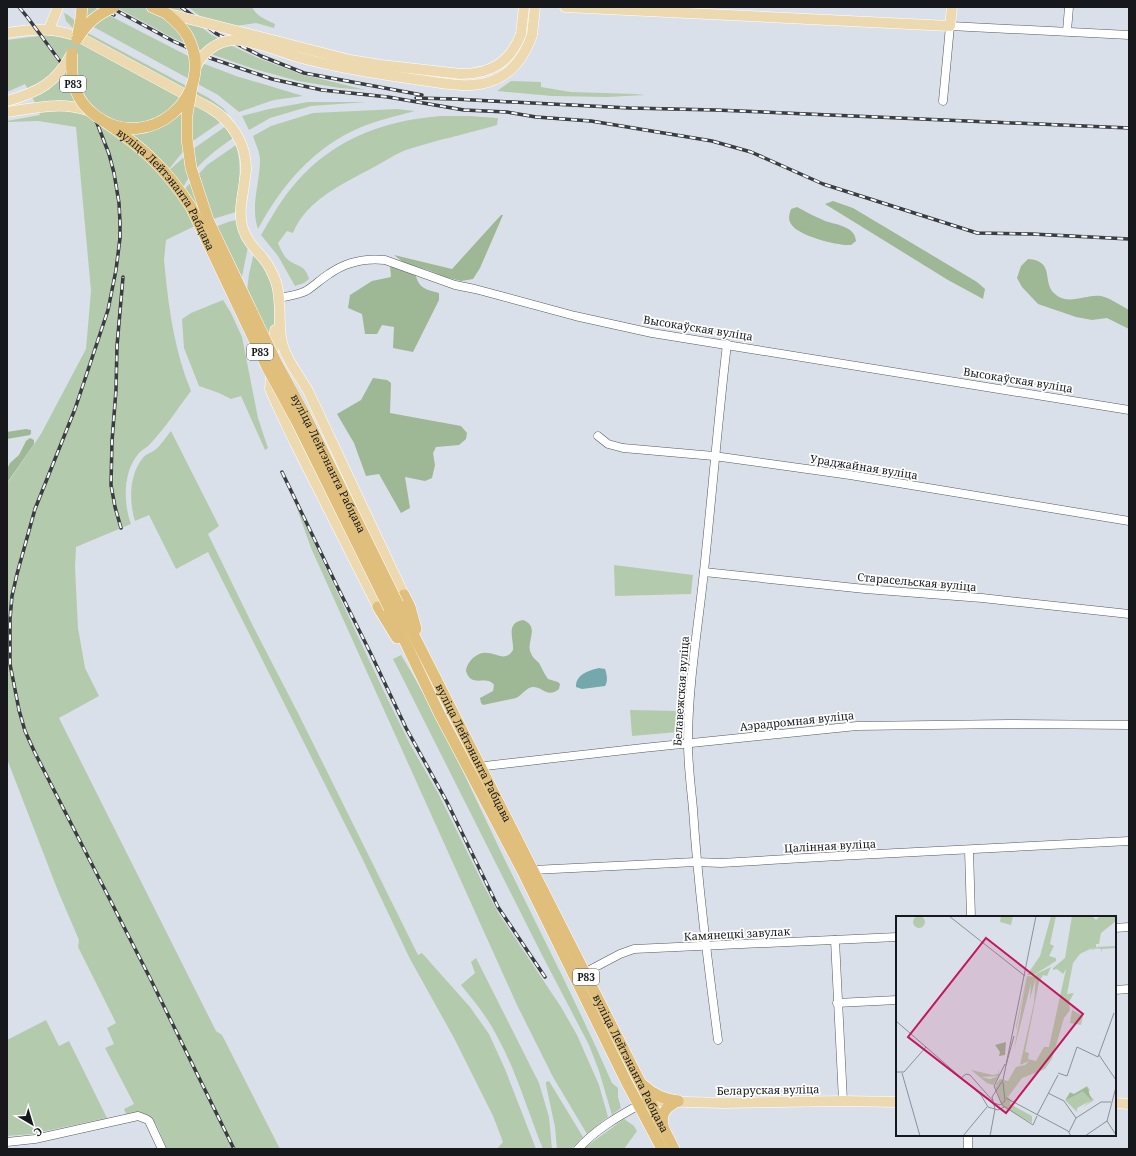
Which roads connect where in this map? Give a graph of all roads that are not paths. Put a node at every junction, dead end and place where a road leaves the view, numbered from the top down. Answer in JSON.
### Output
{"nodes":[{"id":1,"x":58,"y":7,"type":"edge"},
{"id":2,"x":82,"y":7,"type":"edge"},
{"id":3,"x":114,"y":7,"type":"edge"},
{"id":4,"x":152,"y":7,"type":"edge"},
{"id":5,"x":524,"y":7,"type":"edge"},
{"id":6,"x":535,"y":7,"type":"edge"},
{"id":7,"x":565,"y":7,"type":"edge"},
{"id":8,"x":952,"y":7,"type":"edge"},
{"id":9,"x":1069,"y":7,"type":"edge"},
{"id":10,"x":734,"y":11,"type":"edge"},
{"id":11,"x":166,"y":13,"type":"junction"},
{"id":12,"x":950,"y":26,"type":"junction"},
{"id":13,"x":49,"y":29,"type":"junction"},
{"id":14,"x":1067,"y":31,"type":"junction"},
{"id":15,"x":7,"y":34,"type":"edge"},
{"id":16,"x":1129,"y":35,"type":"edge"},
{"id":17,"x":77,"y":39,"type":"junction"},
{"id":18,"x":72,"y":54,"type":"junction"},
{"id":19,"x":195,"y":70,"type":"junction"},
{"id":20,"x":192,"y":86,"type":"junction"},
{"id":21,"x":7,"y":101,"type":"edge"},
{"id":22,"x":943,"y":101,"type":"dead end"},
{"id":23,"x":90,"y":111,"type":"junction"},
{"id":24,"x":7,"y":112,"type":"edge"},
{"id":25,"x":102,"y":120,"type":"junction"},
{"id":26,"x":279,"y":298,"type":"junction"},
{"id":27,"x":727,"y":344,"type":"junction"},
{"id":28,"x":308,"y":391,"type":"junction"},
{"id":29,"x":278,"y":407,"type":"junction"},
{"id":30,"x":1129,"y":410,"type":"edge"},
{"id":31,"x":325,"y":430,"type":"junction"},
{"id":32,"x":598,"y":436,"type":"dead end"},
{"id":33,"x":295,"y":443,"type":"junction"},
{"id":34,"x":714,"y":456,"type":"junction"},
{"id":35,"x":1129,"y":520,"type":"edge"},
{"id":36,"x":704,"y":572,"type":"junction"},
{"id":37,"x":392,"y":603,"type":"junction"},
{"id":38,"x":1129,"y":614,"type":"edge"},
{"id":39,"x":1129,"y":725,"type":"edge"},
{"id":40,"x":688,"y":743,"type":"junction"},
{"id":41,"x":474,"y":767,"type":"junction"},
{"id":42,"x":1129,"y":841,"type":"edge"},
{"id":43,"x":970,"y":850,"type":"junction"},
{"id":44,"x":696,"y":862,"type":"junction"},
{"id":45,"x":533,"y":870,"type":"junction"},
{"id":46,"x":971,"y":916,"type":"edge"},
{"id":47,"x":1129,"y":927,"type":"edge"},
{"id":48,"x":1116,"y":928,"type":"edge"},
{"id":49,"x":896,"y":937,"type":"edge"},
{"id":50,"x":835,"y":940,"type":"junction"},
{"id":51,"x":706,"y":946,"type":"junction"},
{"id":52,"x":584,"y":972,"type":"junction"},
{"id":53,"x":1129,"y":989,"type":"edge"},
{"id":54,"x":1116,"y":990,"type":"edge"},
{"id":55,"x":896,"y":1000,"type":"edge"},
{"id":56,"x":837,"y":1004,"type":"junction"},
{"id":57,"x":718,"y":1040,"type":"dead end"},
{"id":58,"x":640,"y":1082,"type":"junction"},
{"id":59,"x":650,"y":1101,"type":"junction"},
{"id":60,"x":678,"y":1101,"type":"junction"},
{"id":61,"x":843,"y":1101,"type":"junction"},
{"id":62,"x":896,"y":1102,"type":"edge"},
{"id":63,"x":1116,"y":1103,"type":"edge"},
{"id":64,"x":1129,"y":1104,"type":"edge"},
{"id":65,"x":639,"y":1105,"type":"junction"},
{"id":66,"x":664,"y":1129,"type":"junction"},
{"id":67,"x":968,"y":1136,"type":"edge"},
{"id":68,"x":7,"y":1142,"type":"edge"},
{"id":69,"x":162,"y":1149,"type":"edge"},
{"id":70,"x":578,"y":1149,"type":"edge"},
{"id":71,"x":662,"y":1149,"type":"edge"},
{"id":72,"x":674,"y":1149,"type":"edge"},
{"id":73,"x":968,"y":1149,"type":"edge"}],
"edges":[{"from":1,"to":13,"type":"main road"},
{"from":2,"to":17,"type":"highway","number":"Р83","bridge":true},
{"from":3,"to":17,"type":"highway","number":"Р83","bridge":true},
{"from":4,"to":11,"type":"highway","number":"Р83"},
{"from":5,"to":11,"type":"main road","bridge":true},
{"from":6,"to":19,"type":"main road","bridge":true},
{"from":7,"to":10,"type":"main road"},
{"from":8,"to":12,"type":"main road"},
{"from":9,"to":14,"type":"street"},
{"from":10,"to":12,"type":"main road"},
{"from":11,"to":19,"type":"highway","number":"Р83","bridge":true},
{"from":12,"to":14,"type":"street"},
{"from":12,"to":22,"type":"street"},
{"from":13,"to":15,"type":"main road"},
{"from":13,"to":26,"type":"main road"},
{"from":14,"to":16,"type":"street"},
{"from":17,"to":18,"type":"highway","number":"Р83"},
{"from":18,"to":21,"type":"main road","bridge":true},
{"from":18,"to":23,"type":"highway","number":"Р83","bridge":true},
{"from":19,"to":20,"type":"highway","number":"Р83","bridge":true},
{"from":20,"to":25,"type":"highway","number":"Р83","bridge":true},
{"from":20,"to":37,"type":"highway","name":"вуліца Лейтэнанта Рабцава","number":"Р83","bridge":true},
{"from":23,"to":24,"type":"main road"},
{"from":23,"to":25,"type":"highway","number":"Р83","bridge":true},
{"from":25,"to":37,"type":"highway","name":"вуліца Лейтэнанта Рабцава","number":"Р83","bridge":true},
{"from":26,"to":27,"type":"street","name":"Высокаўская вуліца"},
{"from":26,"to":28,"type":"main road","name":"вуліца Лейтэнанта Рабцава"},
{"from":26,"to":29,"type":"main road","name":"вуліца Лейтэнанта Рабцава"},
{"from":27,"to":30,"type":"street","name":"Высокаўская вуліца"},
{"from":27,"to":34,"type":"street","name":"Белавежская вуліца"},
{"from":28,"to":29,"type":"main road"},
{"from":28,"to":31,"type":"main road","name":"вуліца Лейтэнанта Рабцава"},
{"from":29,"to":33,"type":"main road","name":"вуліца Лейтэнанта Рабцава"},
{"from":31,"to":33,"type":"main road"},
{"from":31,"to":37,"type":"main road","name":"вуліца Лейтэнанта Рабцава"},
{"from":32,"to":34,"type":"street","name":"Ураджайная вуліца"},
{"from":33,"to":37,"type":"main road","name":"вуліца Лейтэнанта Рабцава"},
{"from":34,"to":35,"type":"street","name":"Ураджайная вуліца"},
{"from":34,"to":36,"type":"street","name":"Белавежская вуліца"},
{"from":36,"to":38,"type":"street","name":"Старасельская вуліца"},
{"from":36,"to":40,"type":"street","name":"Белавежская вуліца"},
{"from":37,"to":41,"type":"highway","name":"вуліца Лейтэнанта Рабцава","number":"Р83"},
{"from":37,"to":41,"type":"highway","name":"вуліца Лейтэнанта Рабцава","number":"Р83"},
{"from":39,"to":40,"type":"street","name":"Аэрадромная вуліца"},
{"from":40,"to":41,"type":"street","name":"Аэрадромная вуліца"},
{"from":40,"to":44,"type":"street","name":"Белавежская вуліца"},
{"from":41,"to":45,"type":"highway","name":"вуліца Лейтэнанта Рабцава","number":"Р83"},
{"from":41,"to":65,"type":"highway","name":"вуліца Лейтэнанта Рабцава","number":"Р83"},
{"from":42,"to":43,"type":"street","name":"Цалінная вуліца"},
{"from":43,"to":44,"type":"street","name":"Цалінная вуліца"},
{"from":43,"to":46,"type":"street"},
{"from":44,"to":45,"type":"street","name":"Цалінная вуліца"},
{"from":44,"to":51,"type":"street","name":"Белавежская вуліца"},
{"from":45,"to":52,"type":"highway","name":"вуліца Лейтэнанта Рабцава","number":"Р83"},
{"from":47,"to":48,"type":"street"},
{"from":49,"to":50,"type":"street","name":"Камянецкі завулак"},
{"from":50,"to":51,"type":"street","name":"Камянецкі завулак"},
{"from":50,"to":56,"type":"street"},
{"from":51,"to":52,"type":"street","name":"Камянецкі завулак"},
{"from":51,"to":57,"type":"street","name":"Белавежская вуліца"},
{"from":52,"to":58,"type":"highway","name":"вуліца Лейтэнанта Рабцава","number":"Р83"},
{"from":53,"to":54,"type":"street"},
{"from":55,"to":56,"type":"street"},
{"from":56,"to":61,"type":"street"},
{"from":58,"to":59,"type":"highway","name":"вуліца Лейтэнанта Рабцава","number":"Р83"},
{"from":58,"to":60,"type":"highway"},
{"from":59,"to":60,"type":"main road","name":"Беларуская вуліца"},
{"from":59,"to":65,"type":"main road","name":"Беларуская вуліца"},
{"from":59,"to":66,"type":"highway","name":"вуліца Лейтэнанта Рабцава","number":"Р83"},
{"from":60,"to":61,"type":"main road","name":"Беларуская вуліца"},
{"from":60,"to":66,"type":"highway"},
{"from":61,"to":62,"type":"main road","name":"Беларуская вуліца"},
{"from":63,"to":64,"type":"main road"},
{"from":65,"to":70,"type":"street","name":"вуліца Лейтэнанта Рабцава"},
{"from":65,"to":71,"type":"highway","name":"вуліца Лейтэнанта Рабцава","number":"Р83"},
{"from":66,"to":72,"type":"highway","name":"вуліца Лейтэнанта Рабцава","number":"Р83"},
{"from":67,"to":73,"type":"street"},
{"from":68,"to":69,"type":"street"}]}
